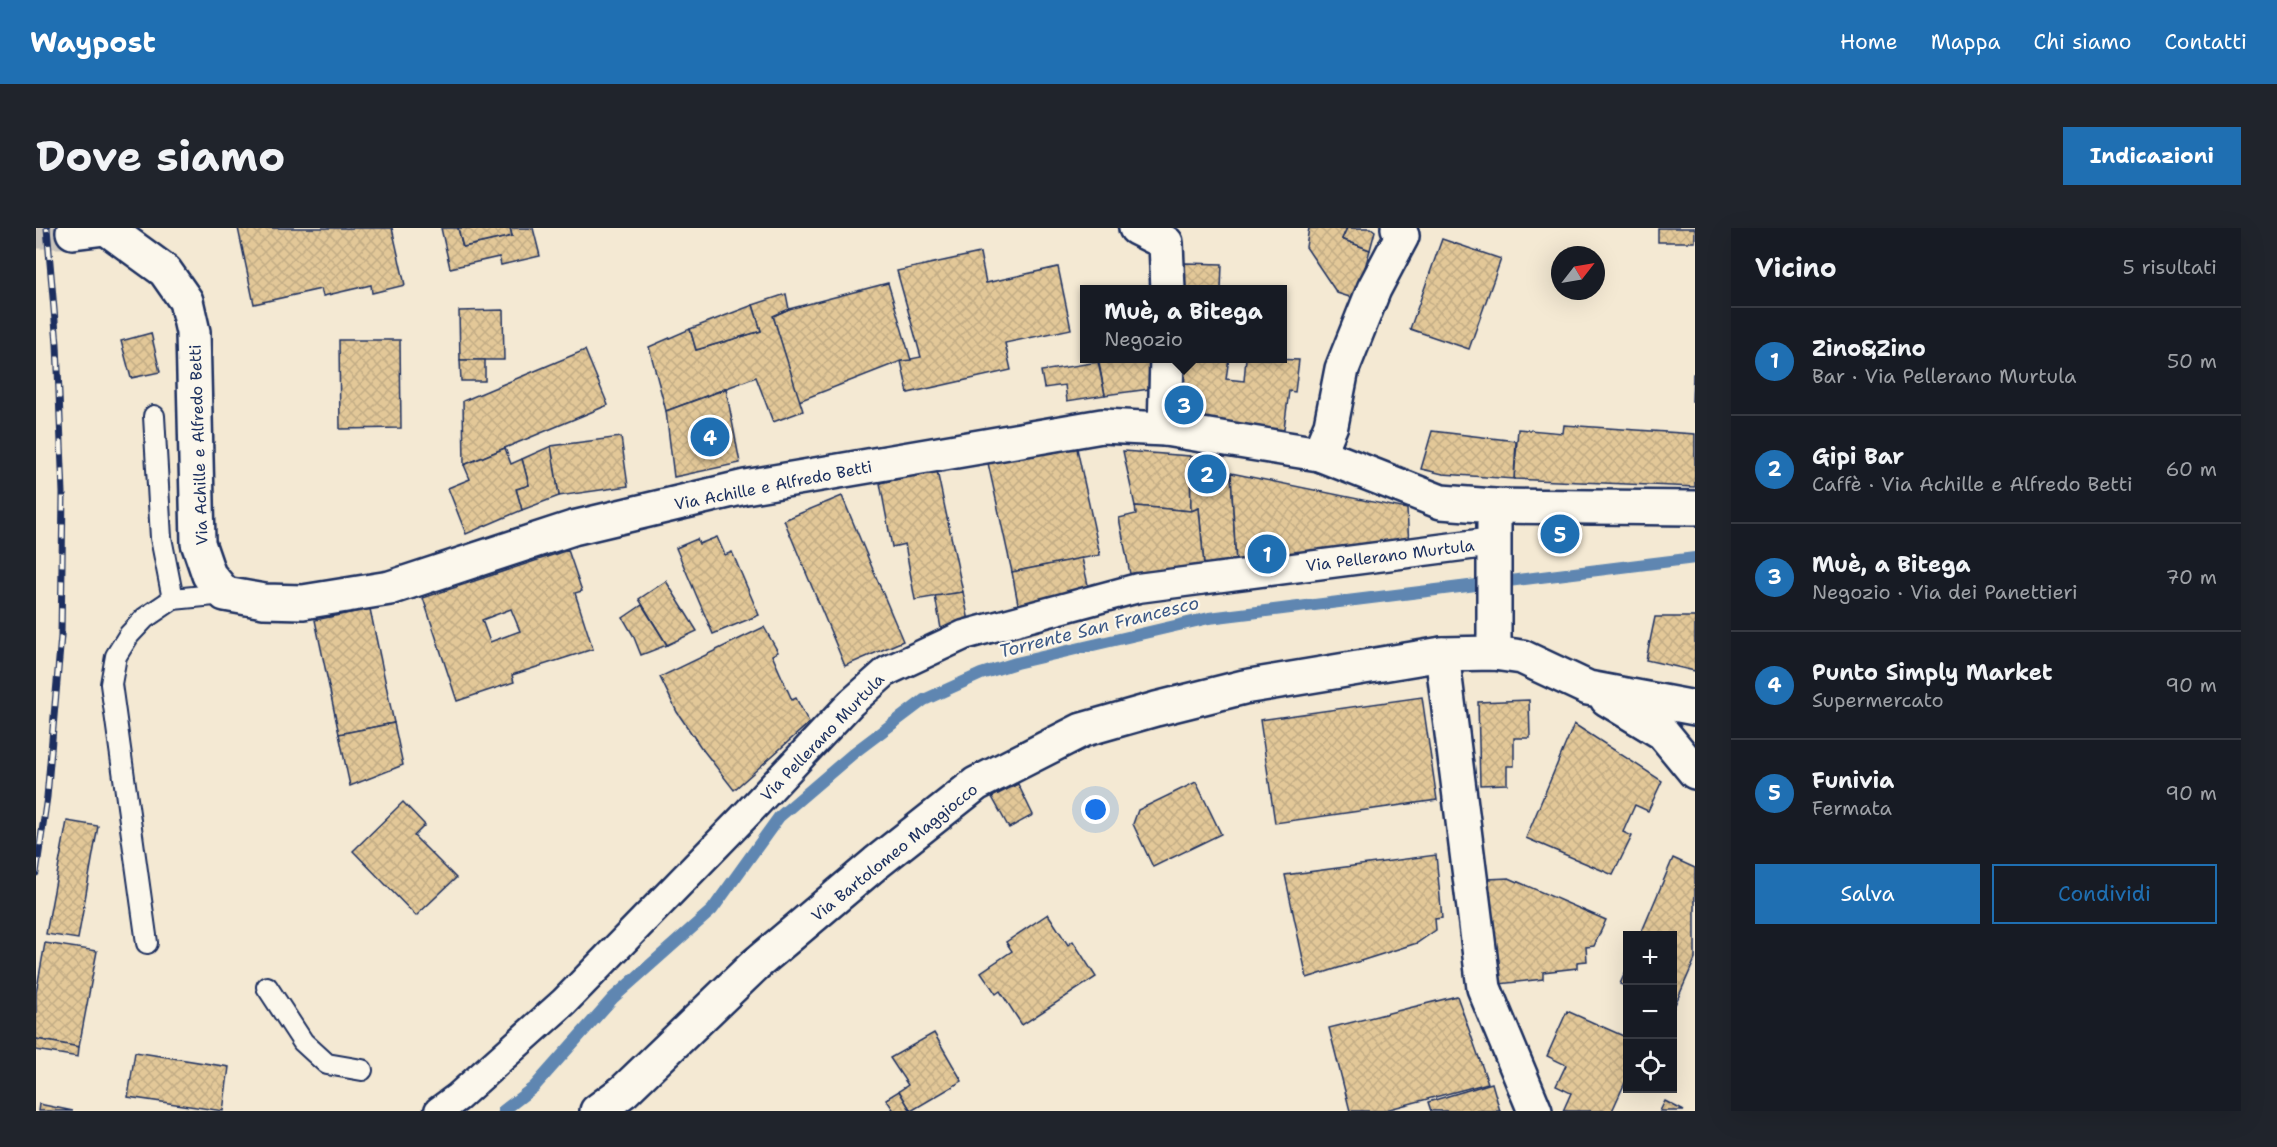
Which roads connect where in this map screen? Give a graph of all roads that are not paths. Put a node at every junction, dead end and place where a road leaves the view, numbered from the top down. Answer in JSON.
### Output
{"nodes":[{"id":1,"x":1136,"y":228,"type":"edge"},
{"id":2,"x":1398,"y":228,"type":"edge"},
{"id":3,"x":95,"y":229,"type":"edge"},
{"id":4,"x":1168,"y":285,"type":"edge"},
{"id":5,"x":1167,"y":363,"type":"edge"},
{"id":6,"x":154,"y":416,"type":"dead end"},
{"id":7,"x":1165,"y":429,"type":"junction"},
{"id":8,"x":1319,"y":454,"type":"junction"},
{"id":9,"x":1494,"y":506,"type":"junction"},
{"id":10,"x":1695,"y":508,"type":"edge"},
{"id":11,"x":1493,"y":542,"type":"junction"},
{"id":12,"x":225,"y":594,"type":"junction"},
{"id":13,"x":173,"y":599,"type":"junction"},
{"id":14,"x":1494,"y":645,"type":"junction"},
{"id":15,"x":1442,"y":654,"type":"junction"},
{"id":16,"x":1588,"y":688,"type":"junction"},
{"id":17,"x":1695,"y":708,"type":"edge"},
{"id":18,"x":1695,"y":772,"type":"edge"},
{"id":19,"x":147,"y":943,"type":"dead end"},
{"id":20,"x":267,"y":987,"type":"dead end"},
{"id":21,"x":362,"y":1070,"type":"dead end"},
{"id":22,"x":439,"y":1111,"type":"edge"},
{"id":23,"x":597,"y":1111,"type":"edge"},
{"id":24,"x":1535,"y":1111,"type":"edge"}],
"edges":[{"from":1,"to":4,"type":"street"},
{"from":2,"to":8,"type":"street"},
{"from":3,"to":12,"type":"street","name":"Via Achille e Alfredo Betti"},
{"from":5,"to":7,"type":"street"},
{"from":6,"to":13,"type":"lane"},
{"from":7,"to":8,"type":"street","name":"Via Achille e Alfredo Betti"},
{"from":7,"to":12,"type":"street","name":"Via Achille e Alfredo Betti"},
{"from":8,"to":9,"type":"street","name":"Via Achille e Alfredo Betti"},
{"from":9,"to":10,"type":"street","name":"Via Achille e Alfredo Betti"},
{"from":9,"to":11,"type":"street"},
{"from":11,"to":14,"type":"street"},
{"from":11,"to":22,"type":"street","name":"Via Pellerano Murtula"},
{"from":12,"to":13,"type":"lane"},
{"from":13,"to":19,"type":"lane"},
{"from":14,"to":15,"type":"street","name":"Via Bartolomeo Maggiocco"},
{"from":14,"to":16,"type":"street","name":"Via Bartolomeo Maggiocco"},
{"from":15,"to":23,"type":"street","name":"Via Bartolomeo Maggiocco"},
{"from":15,"to":24,"type":"street"},
{"from":16,"to":17,"type":"street"},
{"from":16,"to":18,"type":"street"},
{"from":20,"to":21,"type":"lane"}]}
